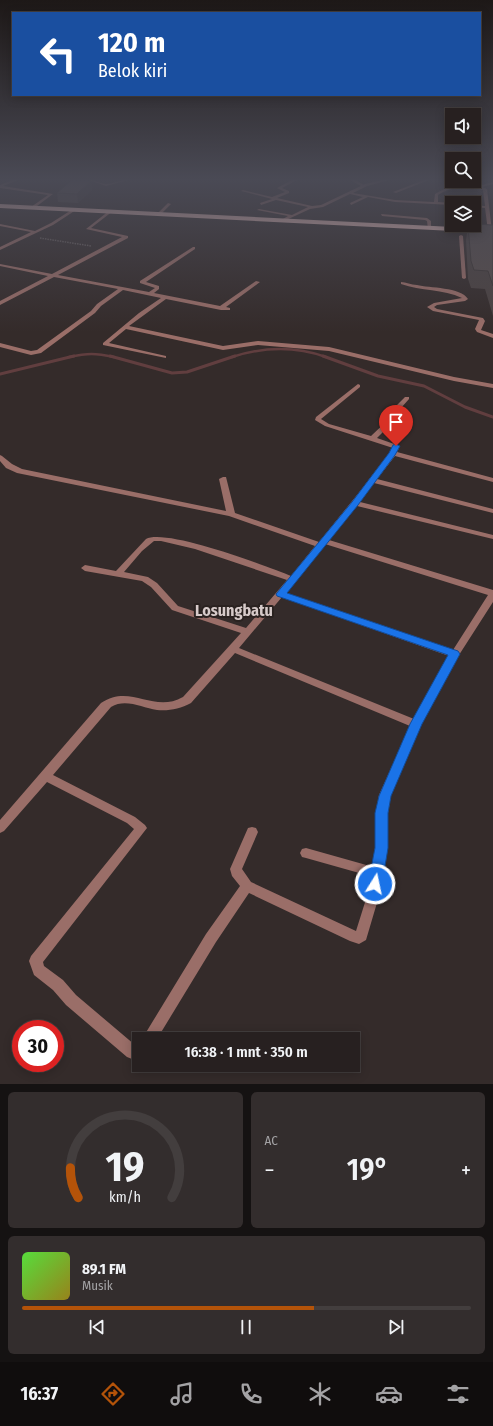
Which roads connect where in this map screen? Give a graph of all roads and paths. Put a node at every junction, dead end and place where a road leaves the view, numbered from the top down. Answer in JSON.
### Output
{"nodes":[{"id":1,"x":29,"y":231,"type":"edge"},
{"id":2,"x":96,"y":231,"type":"edge"},
{"id":3,"x":36,"y":232,"type":"joint"},
{"id":4,"x":458,"y":232,"type":"edge"},
{"id":5,"x":27,"y":236,"type":"junction"},
{"id":6,"x":461,"y":236,"type":"junction"},
{"id":7,"x":468,"y":238,"type":"edge"},
{"id":8,"x":105,"y":248,"type":"junction"},
{"id":9,"x":193,"y":248,"type":"dead end"},
{"id":10,"x":0,"y":249,"type":"edge"},
{"id":11,"x":0,"y":265,"type":"edge"},
{"id":12,"x":51,"y":276,"type":"junction"},
{"id":13,"x":464,"y":278,"type":"dead end"},
{"id":14,"x":258,"y":282,"type":"dead end"},
{"id":15,"x":403,"y":283,"type":"dead end"},
{"id":16,"x":122,"y":289,"type":"junction"},
{"id":17,"x":150,"y":294,"type":"junction"},
{"id":18,"x":165,"y":297,"type":"junction"},
{"id":19,"x":0,"y":303,"type":"edge"},
{"id":20,"x":220,"y":308,"type":"junction"},
{"id":21,"x":228,"y":309,"type":"dead end"},
{"id":22,"x":125,"y":327,"type":"junction"},
{"id":23,"x":493,"y":336,"type":"edge"},
{"id":24,"x":0,"y":345,"type":"edge"},
{"id":25,"x":164,"y":357,"type":"dead end"},
{"id":26,"x":358,"y":386,"type":"dead end"},
{"id":27,"x":493,"y":386,"type":"edge"},
{"id":28,"x":407,"y":398,"type":"dead end"},
{"id":29,"x":372,"y":439,"type":"junction"},
{"id":30,"x":392,"y":453,"type":"junction"},
{"id":31,"x":0,"y":458,"type":"edge"},
{"id":32,"x":223,"y":479,"type":"dead end"},
{"id":33,"x":373,"y":480,"type":"junction"},
{"id":34,"x":493,"y":480,"type":"edge"},
{"id":35,"x":355,"y":503,"type":"junction"},
{"id":36,"x":493,"y":511,"type":"edge"},
{"id":37,"x":231,"y":514,"type":"junction"},
{"id":38,"x":493,"y":537,"type":"edge"},
{"id":39,"x":321,"y":543,"type":"junction"},
{"id":40,"x":85,"y":568,"type":"dead end"},
{"id":41,"x":118,"y":574,"type":"junction"},
{"id":42,"x":292,"y":579,"type":"junction"},
{"id":43,"x":281,"y":594,"type":"junction"},
{"id":44,"x":492,"y":596,"type":"edge"},
{"id":45,"x":247,"y":632,"type":"junction"},
{"id":46,"x":234,"y":650,"type":"junction"},
{"id":47,"x":455,"y":654,"type":"junction"},
{"id":48,"x":416,"y":724,"type":"junction"},
{"id":49,"x":46,"y":776,"type":"junction"},
{"id":50,"x":0,"y":828,"type":"edge"},
{"id":51,"x":252,"y":832,"type":"dead end"},
{"id":52,"x":306,"y":853,"type":"dead end"},
{"id":53,"x":377,"y":873,"type":"junction"},
{"id":54,"x":247,"y":886,"type":"junction"},
{"id":55,"x":153,"y":1032,"type":"edge"},
{"id":56,"x":132,"y":1052,"type":"edge"}],
"edges":[{"from":1,"to":3,"type":"street"},
{"from":2,"to":8,"type":"street"},
{"from":3,"to":5,"type":"street"},
{"from":4,"to":6,"type":"street"},
{"from":5,"to":8,"type":"path"},
{"from":5,"to":10,"type":"street"},
{"from":6,"to":7,"type":"street"},
{"from":6,"to":13,"type":"street"},
{"from":8,"to":12,"type":"street"},
{"from":9,"to":17,"type":"street"},
{"from":11,"to":12,"type":"street"},
{"from":12,"to":16,"type":"street"},
{"from":12,"to":19,"type":"street"},
{"from":14,"to":20,"type":"street"},
{"from":15,"to":23,"type":"street"},
{"from":16,"to":17,"type":"street"},
{"from":16,"to":24,"type":"street"},
{"from":17,"to":18,"type":"street"},
{"from":18,"to":20,"type":"street"},
{"from":18,"to":22,"type":"street"},
{"from":20,"to":21,"type":"street"},
{"from":22,"to":25,"type":"street"},
{"from":22,"to":27,"type":"street"},
{"from":26,"to":29,"type":"street"},
{"from":28,"to":29,"type":"street"},
{"from":29,"to":30,"type":"street"},
{"from":30,"to":33,"type":"street"},
{"from":30,"to":34,"type":"street"},
{"from":31,"to":37,"type":"street"},
{"from":32,"to":37,"type":"street"},
{"from":33,"to":35,"type":"street"},
{"from":33,"to":36,"type":"street"},
{"from":35,"to":38,"type":"street"},
{"from":35,"to":39,"type":"street"},
{"from":37,"to":39,"type":"street"},
{"from":39,"to":42,"type":"street"},
{"from":39,"to":44,"type":"street"},
{"from":40,"to":41,"type":"street"},
{"from":41,"to":42,"type":"street"},
{"from":41,"to":45,"type":"street"},
{"from":42,"to":43,"type":"street"},
{"from":43,"to":45,"type":"street"},
{"from":43,"to":47,"type":"street"},
{"from":44,"to":47,"type":"street"},
{"from":45,"to":46,"type":"street"},
{"from":46,"to":48,"type":"street"},
{"from":46,"to":49,"type":"street"},
{"from":47,"to":48,"type":"street"},
{"from":48,"to":53,"type":"street"},
{"from":49,"to":50,"type":"street"},
{"from":49,"to":56,"type":"street"},
{"from":51,"to":54,"type":"street"},
{"from":52,"to":53,"type":"street"},
{"from":53,"to":54,"type":"street"},
{"from":54,"to":55,"type":"street"}]}
